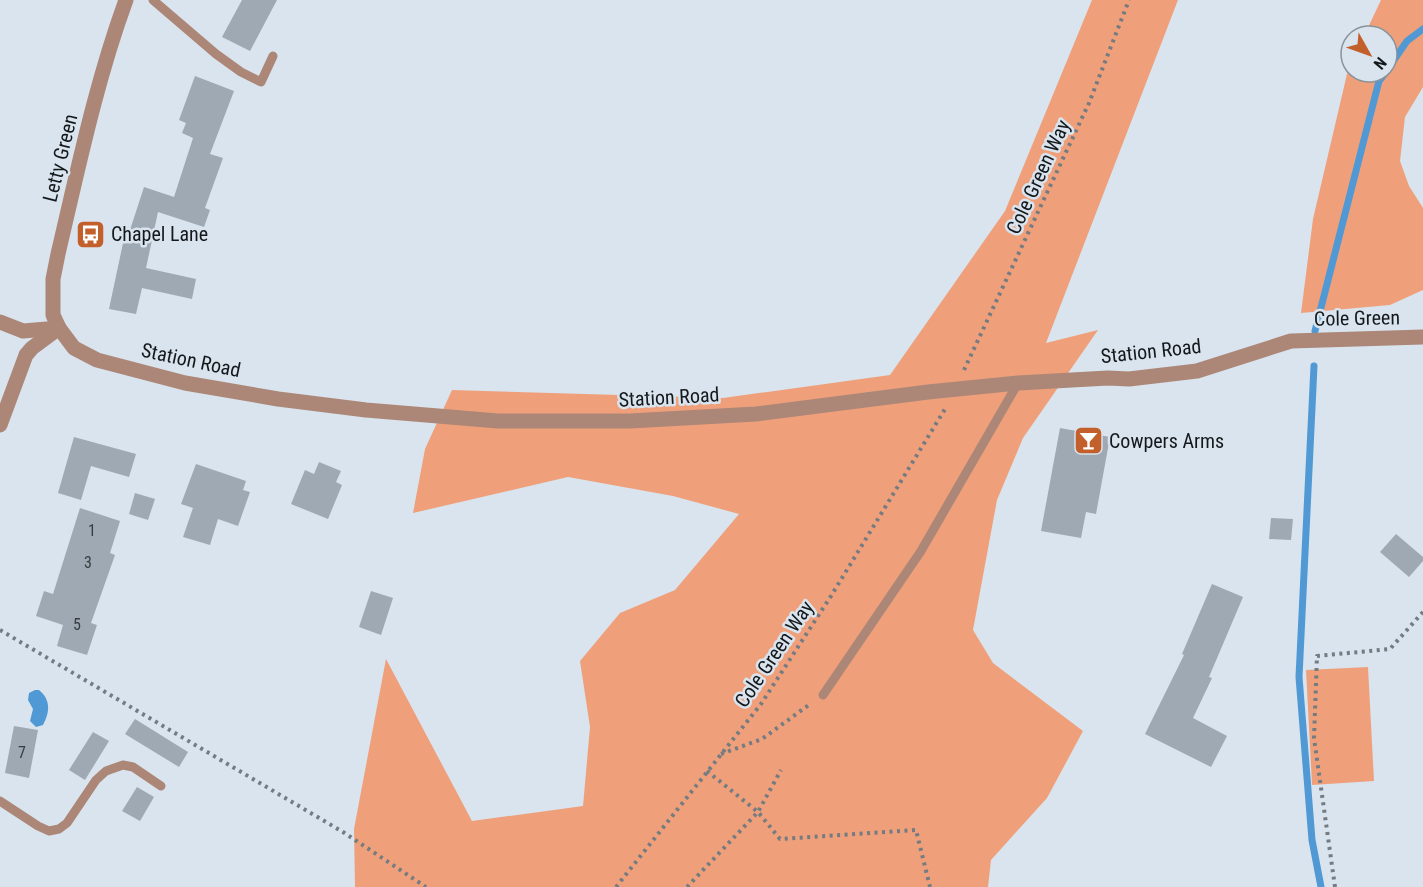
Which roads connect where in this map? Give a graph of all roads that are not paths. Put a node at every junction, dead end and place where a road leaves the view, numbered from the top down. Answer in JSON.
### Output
{"nodes":[{"id":1,"x":126,"y":0,"type":"edge"},
{"id":2,"x":153,"y":0,"type":"edge"},
{"id":3,"x":273,"y":56,"type":"dead end"},
{"id":4,"x":0,"y":322,"type":"edge"},
{"id":5,"x":59,"y":328,"type":"junction"},
{"id":6,"x":1423,"y":337,"type":"edge"},
{"id":7,"x":1291,"y":341,"type":"joint"},
{"id":8,"x":1018,"y":383,"type":"junction"},
{"id":9,"x":0,"y":425,"type":"edge"},
{"id":10,"x":823,"y":695,"type":"road end"},
{"id":11,"x":161,"y":786,"type":"dead end"},
{"id":12,"x":0,"y":801,"type":"edge"}],
"edges":[{"from":1,"to":5,"type":"street","name":"Letty Green"},
{"from":2,"to":3,"type":"lane"},
{"from":4,"to":5,"type":"street"},
{"from":5,"to":8,"type":"street","name":"Station Road"},
{"from":5,"to":9,"type":"street"},
{"from":6,"to":7,"type":"street","name":"Cole Green"},
{"from":7,"to":8,"type":"street","name":"Station Road"},
{"from":8,"to":10,"type":"lane"},
{"from":11,"to":12,"type":"lane"}]}
